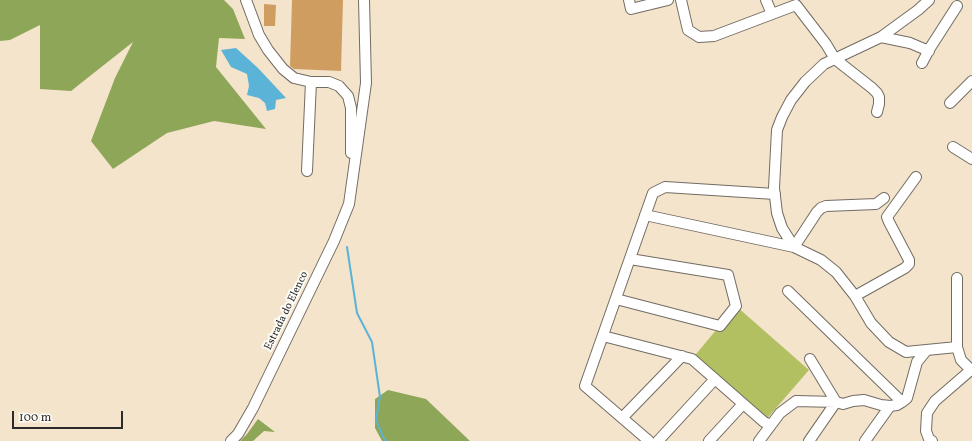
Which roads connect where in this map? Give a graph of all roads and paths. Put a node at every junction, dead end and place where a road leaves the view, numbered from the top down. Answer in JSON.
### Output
{"nodes":[{"id":1,"x":246,"y":0,"type":"edge"},
{"id":2,"x":364,"y":0,"type":"edge"},
{"id":3,"x":629,"y":0,"type":"edge"},
{"id":4,"x":668,"y":0,"type":"edge"},
{"id":5,"x":681,"y":0,"type":"edge"},
{"id":6,"x":766,"y":0,"type":"edge"},
{"id":7,"x":929,"y":0,"type":"edge"},
{"id":8,"x":800,"y":2,"type":"edge"},
{"id":9,"x":957,"y":6,"type":"dead end"},
{"id":10,"x":772,"y":14,"type":"junction"},
{"id":11,"x":881,"y":37,"type":"junction"},
{"id":12,"x":929,"y":51,"type":"junction"},
{"id":13,"x":835,"y":59,"type":"junction"},
{"id":14,"x":922,"y":63,"type":"dead end"},
{"id":15,"x":972,"y":81,"type":"edge"},
{"id":16,"x":311,"y":82,"type":"junction"},
{"id":17,"x":950,"y":103,"type":"dead end"},
{"id":18,"x":877,"y":112,"type":"dead end"},
{"id":19,"x":953,"y":147,"type":"dead end"},
{"id":20,"x":972,"y":159,"type":"edge"},
{"id":21,"x":307,"y":171,"type":"dead end"},
{"id":22,"x":916,"y":177,"type":"dead end"},
{"id":23,"x":352,"y":185,"type":"junction"},
{"id":24,"x":775,"y":194,"type":"junction"},
{"id":25,"x":884,"y":198,"type":"dead end"},
{"id":26,"x":645,"y":215,"type":"junction"},
{"id":27,"x":794,"y":247,"type":"junction"},
{"id":28,"x":630,"y":259,"type":"junction"},
{"id":29,"x":957,"y":278,"type":"dead end"},
{"id":30,"x":788,"y":291,"type":"dead end"},
{"id":31,"x":855,"y":296,"type":"junction"},
{"id":32,"x":616,"y":299,"type":"junction"},
{"id":33,"x":603,"y":336,"type":"junction"},
{"id":34,"x":957,"y":347,"type":"junction"},
{"id":35,"x":926,"y":351,"type":"junction"},
{"id":36,"x":682,"y":356,"type":"junction"},
{"id":37,"x":810,"y":359,"type":"dead end"},
{"id":38,"x":971,"y":369,"type":"edge"},
{"id":39,"x":715,"y":379,"type":"junction"},
{"id":40,"x":836,"y":402,"type":"junction"},
{"id":41,"x":902,"y":402,"type":"junction"},
{"id":42,"x":743,"y":404,"type":"junction"},
{"id":43,"x":890,"y":406,"type":"junction"},
{"id":44,"x":622,"y":418,"type":"junction"},
{"id":45,"x":771,"y":425,"type":"junction"},
{"id":46,"x":231,"y":441,"type":"edge"},
{"id":47,"x":649,"y":441,"type":"edge"},
{"id":48,"x":658,"y":441,"type":"edge"},
{"id":49,"x":709,"y":441,"type":"edge"},
{"id":50,"x":759,"y":441,"type":"edge"},
{"id":51,"x":809,"y":441,"type":"edge"},
{"id":52,"x":865,"y":441,"type":"edge"},
{"id":53,"x":932,"y":441,"type":"edge"}],
"edges":[{"from":1,"to":16,"type":"street","name":"Estrada do Elenco"},
{"from":2,"to":23,"type":"street","name":"Estrada do Elenco"},
{"from":3,"to":4,"type":"street"},
{"from":5,"to":10,"type":"street"},
{"from":6,"to":10,"type":"street"},
{"from":7,"to":11,"type":"street"},
{"from":8,"to":10,"type":"street"},
{"from":8,"to":13,"type":"street"},
{"from":9,"to":12,"type":"street"},
{"from":11,"to":12,"type":"street"},
{"from":11,"to":13,"type":"street"},
{"from":12,"to":14,"type":"street"},
{"from":13,"to":18,"type":"street"},
{"from":13,"to":24,"type":"street"},
{"from":15,"to":17,"type":"street"},
{"from":16,"to":21,"type":"street"},
{"from":16,"to":23,"type":"street","name":"Estrada do Elenco"},
{"from":19,"to":20,"type":"street"},
{"from":22,"to":31,"type":"street"},
{"from":23,"to":46,"type":"street","name":"Estrada do Elenco"},
{"from":24,"to":26,"type":"street"},
{"from":24,"to":27,"type":"street"},
{"from":25,"to":27,"type":"street"},
{"from":26,"to":27,"type":"street"},
{"from":26,"to":28,"type":"street"},
{"from":27,"to":31,"type":"street"},
{"from":28,"to":32,"type":"street"},
{"from":28,"to":32,"type":"street"},
{"from":29,"to":34,"type":"street"},
{"from":30,"to":41,"type":"street"},
{"from":31,"to":35,"type":"street"},
{"from":32,"to":33,"type":"street"},
{"from":33,"to":36,"type":"street"},
{"from":33,"to":44,"type":"street"},
{"from":34,"to":35,"type":"street"},
{"from":34,"to":38,"type":"street"},
{"from":35,"to":41,"type":"street"},
{"from":36,"to":39,"type":"street"},
{"from":36,"to":44,"type":"street"},
{"from":37,"to":40,"type":"street"},
{"from":38,"to":53,"type":"street"},
{"from":39,"to":42,"type":"street"},
{"from":39,"to":48,"type":"street"},
{"from":40,"to":43,"type":"street"},
{"from":40,"to":45,"type":"street"},
{"from":40,"to":51,"type":"street"},
{"from":41,"to":43,"type":"street"},
{"from":42,"to":45,"type":"street"},
{"from":42,"to":49,"type":"street"},
{"from":43,"to":52,"type":"street"},
{"from":44,"to":47,"type":"street"},
{"from":45,"to":50,"type":"street"}]}
